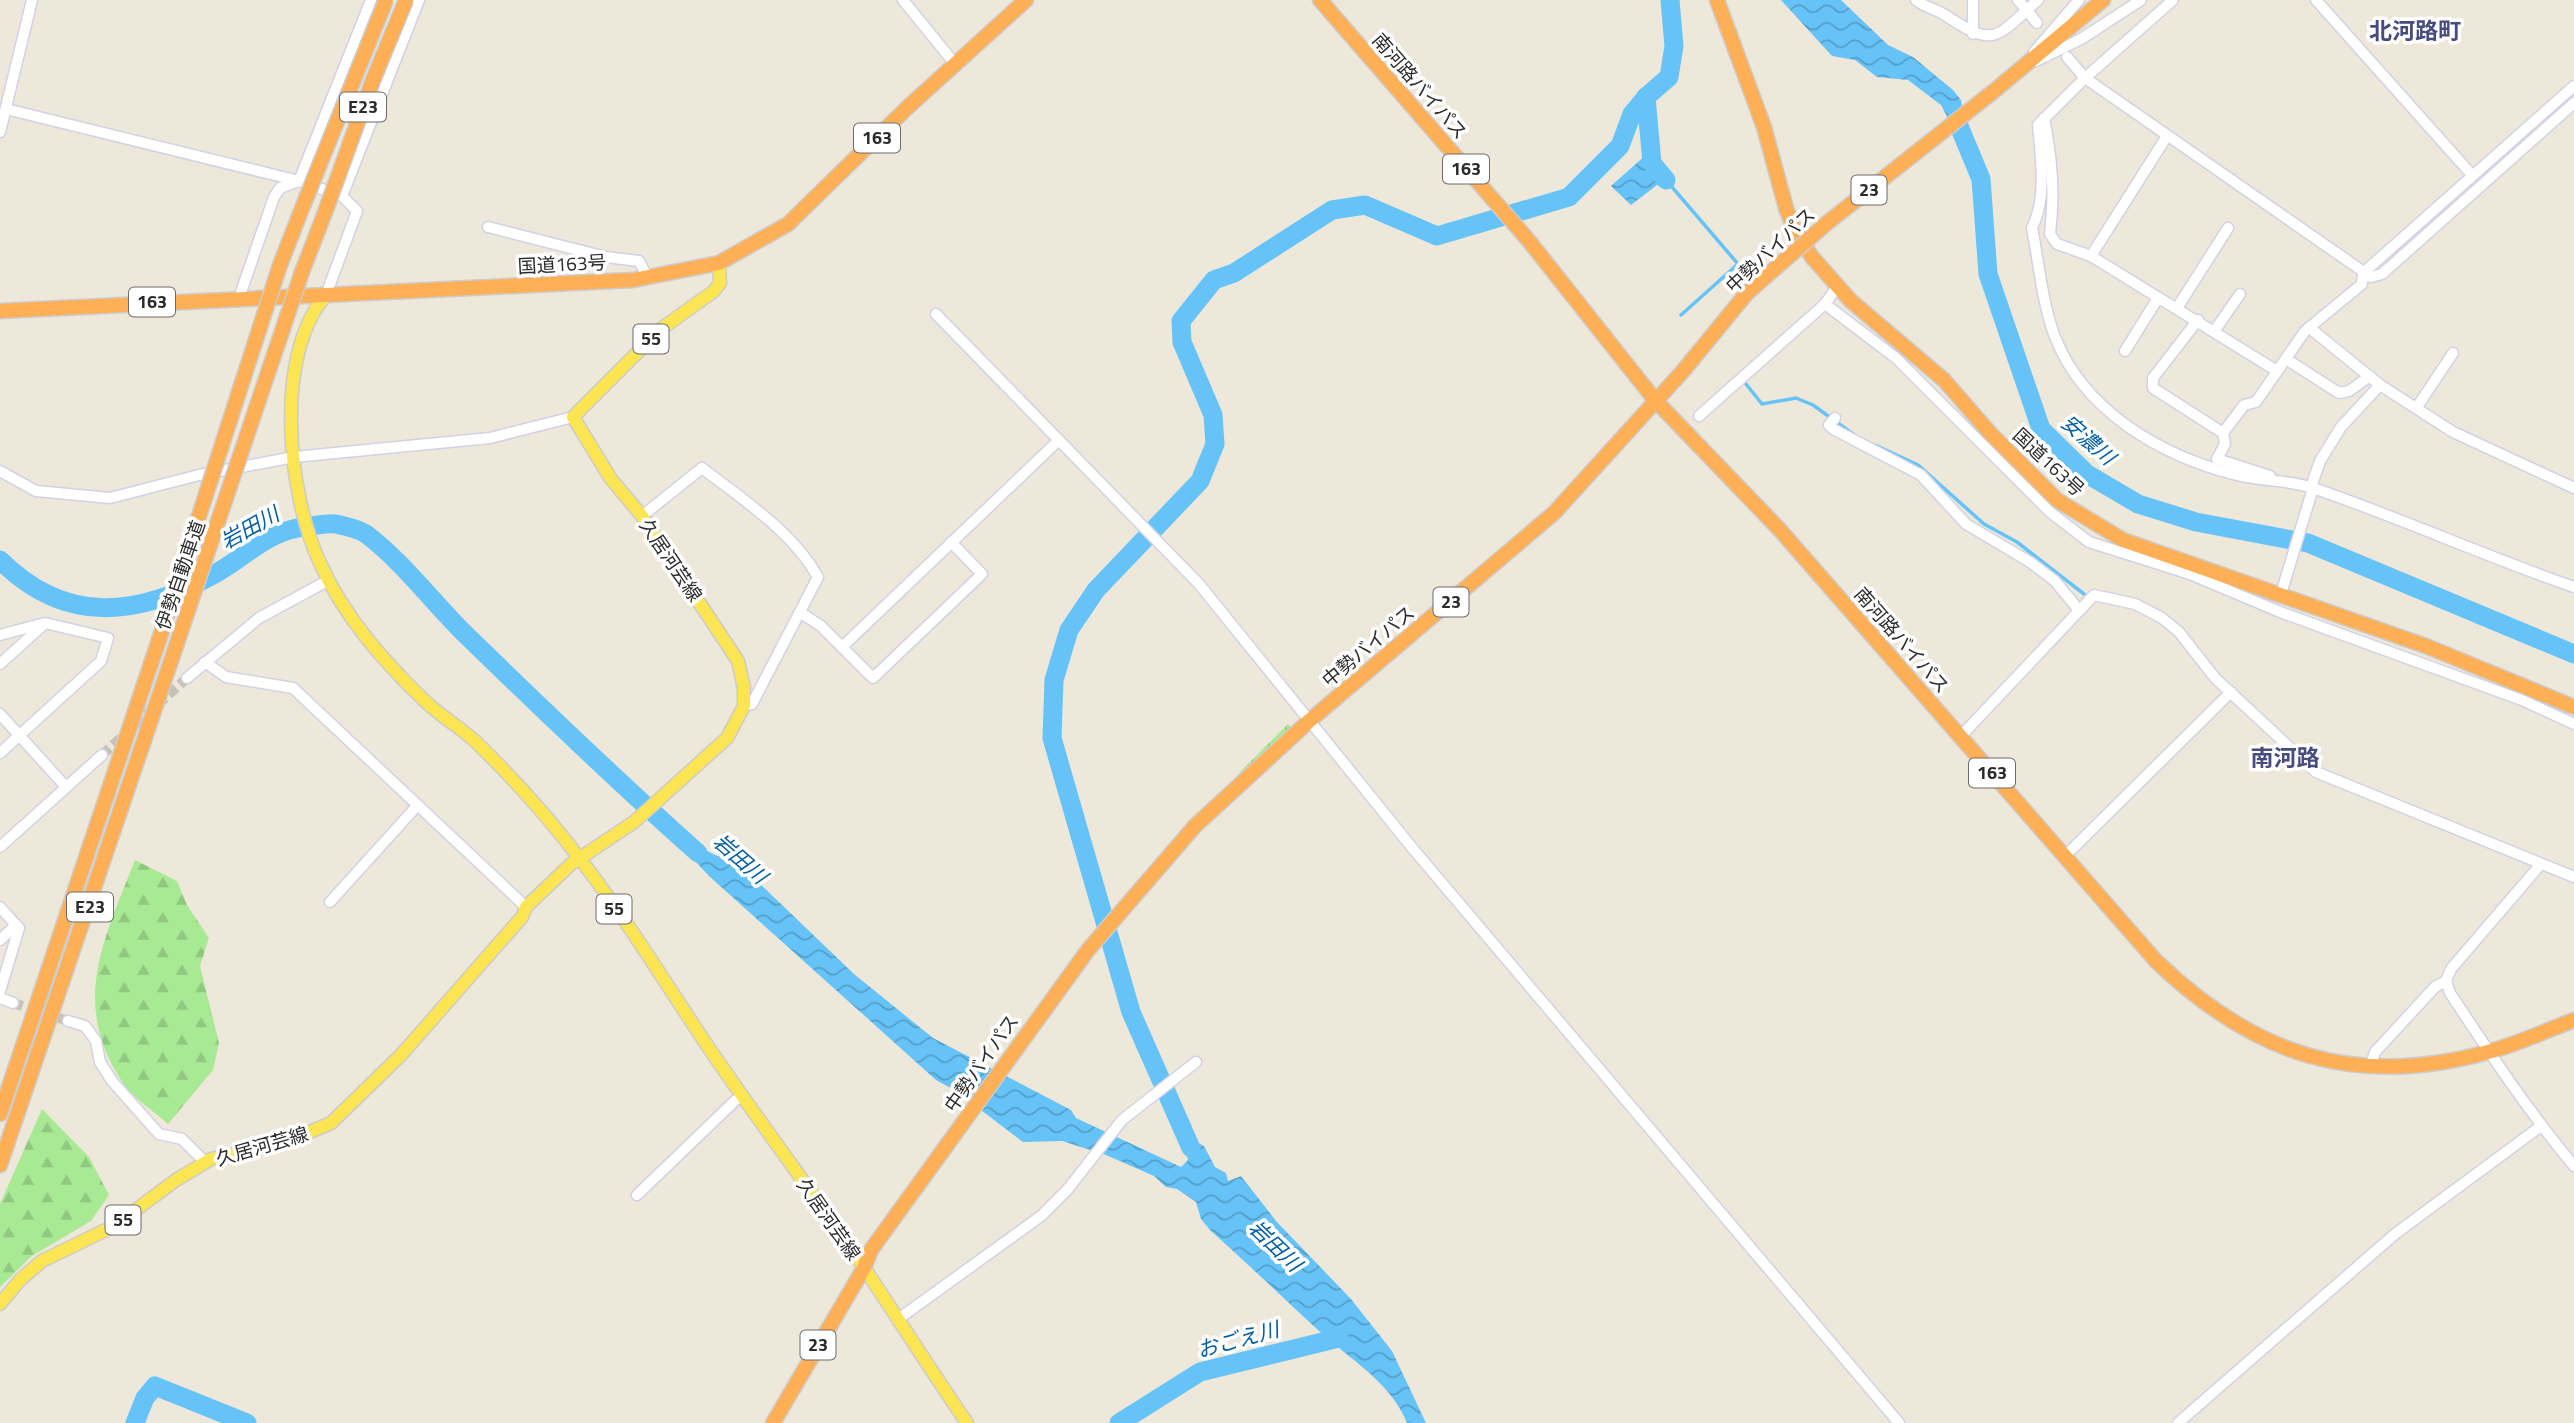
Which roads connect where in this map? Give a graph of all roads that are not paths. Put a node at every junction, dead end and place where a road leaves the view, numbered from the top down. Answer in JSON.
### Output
{"nodes":[{"id":1,"x":32,"y":0,"type":"edge"},
{"id":2,"x":371,"y":0,"type":"edge"},
{"id":3,"x":386,"y":0,"type":"edge"},
{"id":4,"x":406,"y":0,"type":"edge"},
{"id":5,"x":419,"y":0,"type":"edge"},
{"id":6,"x":904,"y":0,"type":"edge"},
{"id":7,"x":1026,"y":0,"type":"edge"},
{"id":8,"x":1320,"y":0,"type":"edge"},
{"id":9,"x":1717,"y":0,"type":"edge"},
{"id":10,"x":1916,"y":0,"type":"edge"},
{"id":11,"x":1973,"y":0,"type":"edge"},
{"id":12,"x":2018,"y":0,"type":"edge"},
{"id":13,"x":2038,"y":0,"type":"edge"},
{"id":14,"x":2079,"y":0,"type":"edge"},
{"id":15,"x":2103,"y":0,"type":"edge"},
{"id":16,"x":2141,"y":0,"type":"edge"},
{"id":17,"x":2173,"y":0,"type":"edge"},
{"id":18,"x":2316,"y":0,"type":"edge"},
{"id":19,"x":2027,"y":10,"type":"junction"},
{"id":20,"x":2037,"y":23,"type":"dead end"},
{"id":21,"x":1973,"y":34,"type":"junction"},
{"id":22,"x":2067,"y":57,"type":"dead end"},
{"id":23,"x":955,"y":64,"type":"junction"},
{"id":24,"x":2018,"y":70,"type":"junction"},
{"id":25,"x":2085,"y":78,"type":"junction"},
{"id":26,"x":2574,"y":86,"type":"edge"},
{"id":27,"x":2574,"y":103,"type":"edge"},
{"id":28,"x":6,"y":109,"type":"junction"},
{"id":29,"x":2044,"y":118,"type":"junction"},
{"id":30,"x":0,"y":132,"type":"edge"},
{"id":31,"x":2167,"y":136,"type":"junction"},
{"id":32,"x":2472,"y":175,"type":"junction"},
{"id":33,"x":299,"y":181,"type":"junction"},
{"id":34,"x":342,"y":196,"type":"junction"},
{"id":35,"x":488,"y":227,"type":"dead end"},
{"id":36,"x":2228,"y":228,"type":"dead end"},
{"id":37,"x":2091,"y":256,"type":"junction"},
{"id":38,"x":719,"y":262,"type":"junction"},
{"id":39,"x":2363,"y":273,"type":"junction"},
{"id":40,"x":648,"y":278,"type":"junction"},
{"id":41,"x":1837,"y":287,"type":"junction"},
{"id":42,"x":2240,"y":294,"type":"dead end"},
{"id":43,"x":326,"y":295,"type":"junction"},
{"id":44,"x":239,"y":298,"type":"junction"},
{"id":45,"x":2158,"y":298,"type":"junction"},
{"id":46,"x":1825,"y":304,"type":"junction"},
{"id":47,"x":2177,"y":309,"type":"junction"},
{"id":48,"x":0,"y":311,"type":"edge"},
{"id":49,"x":936,"y":314,"type":"dead end"},
{"id":50,"x":2198,"y":320,"type":"junction"},
{"id":51,"x":2311,"y":329,"type":"junction"},
{"id":52,"x":2215,"y":330,"type":"junction"},
{"id":53,"x":2125,"y":351,"type":"dead end"},
{"id":54,"x":2453,"y":353,"type":"dead end"},
{"id":55,"x":2286,"y":359,"type":"junction"},
{"id":56,"x":2277,"y":371,"type":"junction"},
{"id":57,"x":2370,"y":376,"type":"junction"},
{"id":58,"x":2381,"y":385,"type":"junction"},
{"id":59,"x":1655,"y":400,"type":"junction"},
{"id":60,"x":2417,"y":407,"type":"junction"},
{"id":61,"x":1699,"y":416,"type":"dead end"},
{"id":62,"x":573,"y":417,"type":"junction"},
{"id":63,"x":1832,"y":421,"type":"dead end"},
{"id":64,"x":2223,"y":433,"type":"junction"},
{"id":65,"x":1059,"y":440,"type":"junction"},
{"id":66,"x":294,"y":463,"type":"junction"},
{"id":67,"x":0,"y":471,"type":"edge"},
{"id":68,"x":2292,"y":482,"type":"junction"},
{"id":69,"x":2574,"y":488,"type":"edge"},
{"id":70,"x":2312,"y":489,"type":"junction"},
{"id":71,"x":642,"y":516,"type":"junction"},
{"id":72,"x":951,"y":542,"type":"junction"},
{"id":73,"x":329,"y":580,"type":"junction"},
{"id":74,"x":2574,"y":587,"type":"edge"},
{"id":75,"x":2283,"y":588,"type":"junction"},
{"id":76,"x":2078,"y":609,"type":"junction"},
{"id":77,"x":801,"y":612,"type":"junction"},
{"id":78,"x":45,"y":623,"type":"junction"},
{"id":79,"x":0,"y":635,"type":"edge"},
{"id":80,"x":842,"y":647,"type":"junction"},
{"id":81,"x":205,"y":662,"type":"junction"},
{"id":82,"x":0,"y":664,"type":"edge"},
{"id":83,"x":187,"y":678,"type":"tunnel mouth"},
{"id":84,"x":2231,"y":692,"type":"junction"},
{"id":85,"x":744,"y":706,"type":"junction"},
{"id":86,"x":2574,"y":706,"type":"edge"},
{"id":87,"x":0,"y":714,"type":"edge"},
{"id":88,"x":1308,"y":722,"type":"junction"},
{"id":89,"x":2574,"y":724,"type":"edge"},
{"id":90,"x":19,"y":735,"type":"junction"},
{"id":91,"x":1961,"y":736,"type":"junction"},
{"id":92,"x":0,"y":753,"type":"edge"},
{"id":93,"x":102,"y":755,"type":"tunnel mouth"},
{"id":94,"x":66,"y":787,"type":"junction"},
{"id":95,"x":416,"y":807,"type":"junction"},
{"id":96,"x":0,"y":847,"type":"edge"},
{"id":97,"x":2064,"y":857,"type":"junction"},
{"id":98,"x":580,"y":859,"type":"junction"},
{"id":99,"x":2541,"y":864,"type":"junction"},
{"id":100,"x":2574,"y":877,"type":"edge"},
{"id":101,"x":330,"y":902,"type":"dead end"},
{"id":102,"x":0,"y":907,"type":"edge"},
{"id":103,"x":526,"y":907,"type":"junction"},
{"id":104,"x":16,"y":925,"type":"junction"},
{"id":105,"x":0,"y":940,"type":"edge"},
{"id":106,"x":2446,"y":981,"type":"junction"},
{"id":107,"x":0,"y":991,"type":"edge"},
{"id":108,"x":0,"y":999,"type":"edge"},
{"id":109,"x":13,"y":1003,"type":"tunnel mouth"},
{"id":110,"x":2574,"y":1020,"type":"edge"},
{"id":111,"x":68,"y":1021,"type":"tunnel mouth"},
{"id":112,"x":2489,"y":1052,"type":"junction"},
{"id":113,"x":1196,"y":1062,"type":"dead end"},
{"id":114,"x":2370,"y":1068,"type":"junction"},
{"id":115,"x":741,"y":1095,"type":"junction"},
{"id":116,"x":0,"y":1114,"type":"edge"},
{"id":117,"x":2541,"y":1126,"type":"junction"},
{"id":118,"x":206,"y":1163,"type":"junction"},
{"id":119,"x":0,"y":1166,"type":"edge"},
{"id":120,"x":2574,"y":1166,"type":"edge"},
{"id":121,"x":637,"y":1195,"type":"dead end"},
{"id":122,"x":864,"y":1268,"type":"junction"},
{"id":123,"x":0,"y":1304,"type":"edge"},
{"id":124,"x":897,"y":1320,"type":"junction"},
{"id":125,"x":773,"y":1423,"type":"edge"},
{"id":126,"x":967,"y":1423,"type":"edge"},
{"id":127,"x":1899,"y":1423,"type":"edge"},
{"id":128,"x":2178,"y":1423,"type":"edge"}],
"edges":[{"from":1,"to":28,"type":"street"},
{"from":2,"to":33,"type":"street"},
{"from":3,"to":116,"type":"highway","name":"伊勢自動車道","number":"E23","bridge":true},
{"from":4,"to":119,"type":"highway","name":"伊勢自動車道","number":"E23","bridge":true},
{"from":5,"to":34,"type":"street"},
{"from":6,"to":23,"type":"street"},
{"from":7,"to":23,"type":"highway","name":"国道163号","number":"163"},
{"from":8,"to":59,"type":"highway","name":"南河路バイパス","number":"163"},
{"from":9,"to":41,"type":"highway","name":"国道163号"},
{"from":10,"to":21,"type":"street"},
{"from":11,"to":21,"type":"street"},
{"from":12,"to":19,"type":"street"},
{"from":13,"to":19,"type":"street"},
{"from":14,"to":24,"type":"street"},
{"from":15,"to":24,"type":"highway","name":"中勢バイパス","number":"23"},
{"from":16,"to":24,"type":"street"},
{"from":17,"to":25,"type":"street"},
{"from":18,"to":32,"type":"street"},
{"from":19,"to":20,"type":"street"},
{"from":19,"to":21,"type":"street"},
{"from":22,"to":25,"type":"street"},
{"from":23,"to":38,"type":"highway","name":"国道163号","number":"163"},
{"from":24,"to":59,"type":"highway","name":"中勢バイパス","number":"23","bridge":true},
{"from":25,"to":29,"type":"street"},
{"from":25,"to":31,"type":"street"},
{"from":26,"to":32,"type":"street"},
{"from":27,"to":39,"type":"street"},
{"from":28,"to":30,"type":"street"},
{"from":28,"to":33,"type":"street"},
{"from":29,"to":37,"type":"street"},
{"from":29,"to":68,"type":"street"},
{"from":31,"to":37,"type":"street"},
{"from":31,"to":39,"type":"street"},
{"from":32,"to":39,"type":"street"},
{"from":33,"to":34,"type":"street"},
{"from":33,"to":44,"type":"street"},
{"from":34,"to":43,"type":"street"},
{"from":35,"to":40,"type":"street"},
{"from":36,"to":47,"type":"street"},
{"from":37,"to":45,"type":"street"},
{"from":38,"to":40,"type":"highway","name":"国道163号","number":"163"},
{"from":38,"to":62,"type":"main road","number":"55"},
{"from":39,"to":51,"type":"street"},
{"from":40,"to":43,"type":"highway","name":"国道163号","number":"163"},
{"from":41,"to":46,"type":"street"},
{"from":41,"to":75,"type":"highway","name":"国道163号"},
{"from":42,"to":52,"type":"street"},
{"from":43,"to":44,"type":"highway","name":"国道163号","number":"163"},
{"from":43,"to":66,"type":"main road","name":"久居河芸線","number":"55"},
{"from":44,"to":48,"type":"highway","name":"国道163号","number":"163"},
{"from":45,"to":47,"type":"street"},
{"from":45,"to":53,"type":"street"},
{"from":46,"to":61,"type":"street"},
{"from":46,"to":89,"type":"street"},
{"from":47,"to":50,"type":"street"},
{"from":49,"to":65,"type":"street"},
{"from":50,"to":52,"type":"street"},
{"from":50,"to":64,"type":"street"},
{"from":51,"to":55,"type":"street"},
{"from":51,"to":57,"type":"street"},
{"from":52,"to":56,"type":"street"},
{"from":54,"to":60,"type":"street"},
{"from":55,"to":56,"type":"street"},
{"from":55,"to":57,"type":"street"},
{"from":56,"to":64,"type":"street"},
{"from":57,"to":58,"type":"street"},
{"from":58,"to":60,"type":"street"},
{"from":58,"to":70,"type":"street"},
{"from":59,"to":88,"type":"highway","name":"中勢バイパス","number":"23"},
{"from":59,"to":91,"type":"highway","name":"南河路バイパス","number":"163"},
{"from":60,"to":69,"type":"street"},
{"from":62,"to":66,"type":"street"},
{"from":62,"to":71,"type":"main road","name":"久居河芸線"},
{"from":63,"to":76,"type":"street"},
{"from":64,"to":68,"type":"street"},
{"from":65,"to":72,"type":"street"},
{"from":65,"to":88,"type":"street"},
{"from":66,"to":67,"type":"street"},
{"from":66,"to":73,"type":"main road","name":"久居河芸線","number":"55"},
{"from":68,"to":70,"type":"street"},
{"from":70,"to":74,"type":"street"},
{"from":70,"to":75,"type":"street"},
{"from":71,"to":77,"type":"street"},
{"from":71,"to":85,"type":"main road","name":"久居河芸線"},
{"from":72,"to":80,"type":"street"},
{"from":72,"to":80,"type":"street"},
{"from":73,"to":81,"type":"street"},
{"from":73,"to":98,"type":"main road","name":"久居河芸線","number":"55"},
{"from":75,"to":86,"type":"highway","name":"国道163号"},
{"from":76,"to":84,"type":"street"},
{"from":76,"to":91,"type":"street"},
{"from":77,"to":80,"type":"street"},
{"from":77,"to":85,"type":"street"},
{"from":78,"to":79,"type":"street"},
{"from":78,"to":82,"type":"street"},
{"from":78,"to":90,"type":"street"},
{"from":81,"to":83,"type":"street"},
{"from":81,"to":95,"type":"street"},
{"from":84,"to":97,"type":"street"},
{"from":84,"to":99,"type":"street"},
{"from":85,"to":98,"type":"main road","name":"久居河芸線","number":"55"},
{"from":87,"to":90,"type":"street"},
{"from":88,"to":122,"type":"highway","name":"中勢バイパス","number":"23"},
{"from":88,"to":127,"type":"street"},
{"from":90,"to":92,"type":"street"},
{"from":90,"to":94,"type":"street"},
{"from":91,"to":97,"type":"highway","name":"南河路バイパス","number":"163"},
{"from":93,"to":94,"type":"street"},
{"from":94,"to":96,"type":"street"},
{"from":95,"to":101,"type":"street"},
{"from":95,"to":103,"type":"street"},
{"from":97,"to":114,"type":"highway","name":"南河路バイパス","number":"163"},
{"from":98,"to":103,"type":"main road","name":"久居河芸線","number":"55"},
{"from":98,"to":115,"type":"main road","name":"久居河芸線","number":"55"},
{"from":99,"to":100,"type":"street"},
{"from":99,"to":106,"type":"street"},
{"from":102,"to":104,"type":"street"},
{"from":103,"to":118,"type":"main road","name":"久居河芸線","number":"55"},
{"from":104,"to":105,"type":"street"},
{"from":104,"to":107,"type":"street"},
{"from":106,"to":112,"type":"street"},
{"from":106,"to":114,"type":"street"},
{"from":108,"to":109,"type":"street"},
{"from":110,"to":112,"type":"highway","name":"南河路バイパス","number":"163"},
{"from":111,"to":118,"type":"street"},
{"from":112,"to":114,"type":"highway","name":"南河路バイパス","number":"163"},
{"from":112,"to":117,"type":"street"},
{"from":113,"to":124,"type":"street"},
{"from":115,"to":121,"type":"street"},
{"from":115,"to":122,"type":"main road","name":"久居河芸線","number":"55"},
{"from":117,"to":120,"type":"street"},
{"from":117,"to":128,"type":"street"},
{"from":118,"to":123,"type":"main road","name":"久居河芸線","number":"55"},
{"from":122,"to":124,"type":"main road","name":"久居河芸線"},
{"from":122,"to":125,"type":"highway","name":"中勢バイパス","number":"23"},
{"from":124,"to":126,"type":"main road","name":"久居河芸線"}]}
